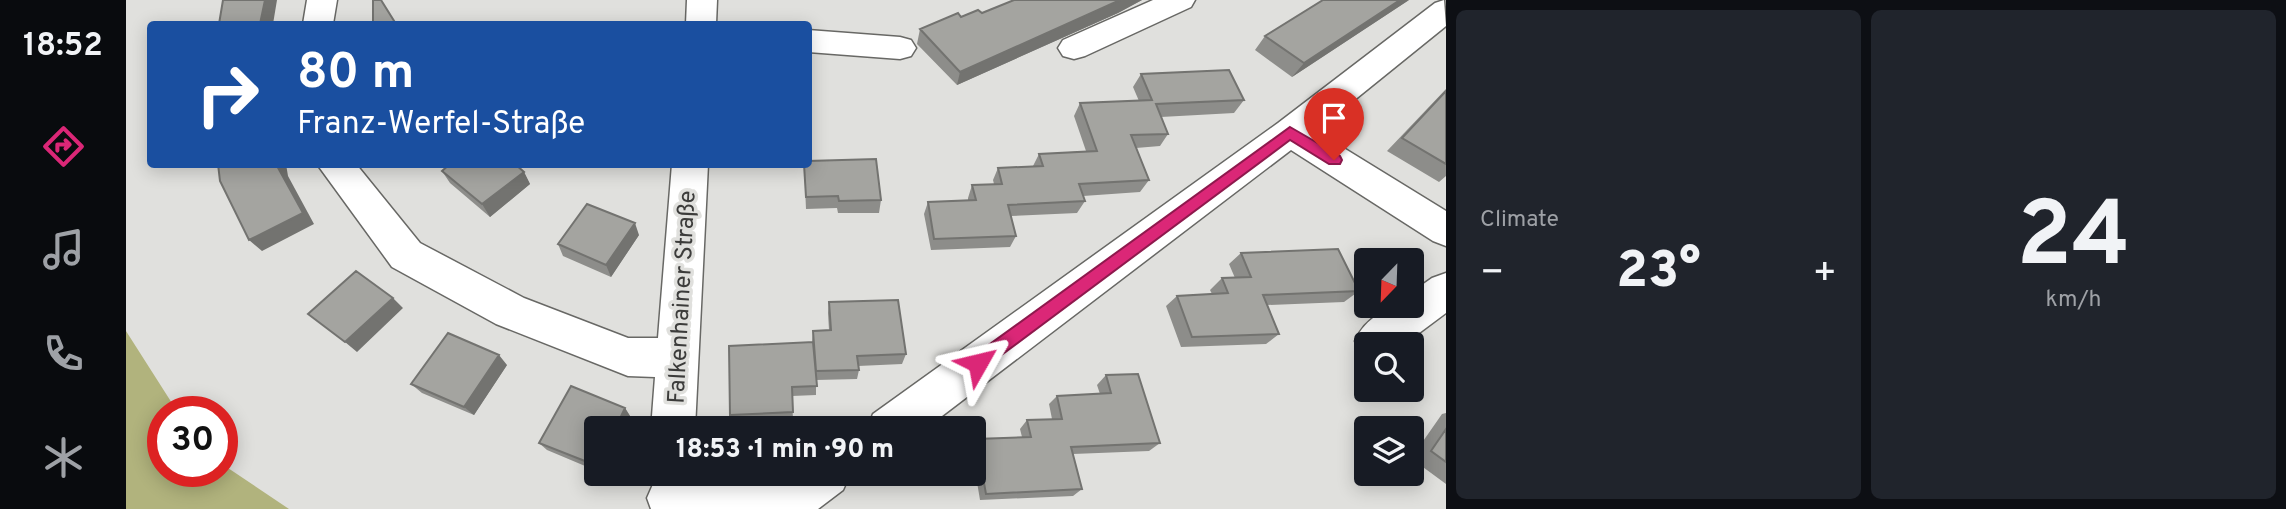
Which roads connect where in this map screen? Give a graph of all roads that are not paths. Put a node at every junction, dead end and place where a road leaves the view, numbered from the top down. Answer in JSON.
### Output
{"nodes":[{"id":1,"x":322,"y":0,"type":"edge"},
{"id":2,"x":702,"y":0,"type":"edge"},
{"id":3,"x":1180,"y":0,"type":"edge"},
{"id":4,"x":1442,"y":17,"type":"edge"},
{"id":5,"x":318,"y":21,"type":"edge"},
{"id":6,"x":701,"y":21,"type":"edge"},
{"id":7,"x":812,"y":41,"type":"edge"},
{"id":8,"x":900,"y":48,"type":"dead end"},
{"id":9,"x":1073,"y":48,"type":"dead end"},
{"id":10,"x":1290,"y":132,"type":"junction"},
{"id":11,"x":338,"y":168,"type":"edge"},
{"id":12,"x":690,"y":168,"type":"edge"},
{"id":13,"x":1446,"y":230,"type":"edge"},
{"id":14,"x":1446,"y":290,"type":"edge"},
{"id":15,"x":1388,"y":332,"type":"edge"},
{"id":16,"x":677,"y":358,"type":"junction"},
{"id":17,"x":674,"y":416,"type":"edge"},
{"id":18,"x":907,"y":416,"type":"edge"},
{"id":19,"x":811,"y":486,"type":"edge"},
{"id":20,"x":671,"y":494,"type":"edge"}],
"edges":[{"from":1,"to":5,"type":"street"},
{"from":2,"to":6,"type":"street"},
{"from":3,"to":9,"type":"street"},
{"from":4,"to":10,"type":"street"},
{"from":7,"to":8,"type":"street"},
{"from":10,"to":13,"type":"street"},
{"from":10,"to":18,"type":"street"},
{"from":11,"to":16,"type":"street"},
{"from":12,"to":16,"type":"street","name":"Falkenhainer Straße"},
{"from":14,"to":15,"type":"street"},
{"from":16,"to":17,"type":"street","name":"Falkenhainer Straße"},
{"from":19,"to":20,"type":"street"}]}
